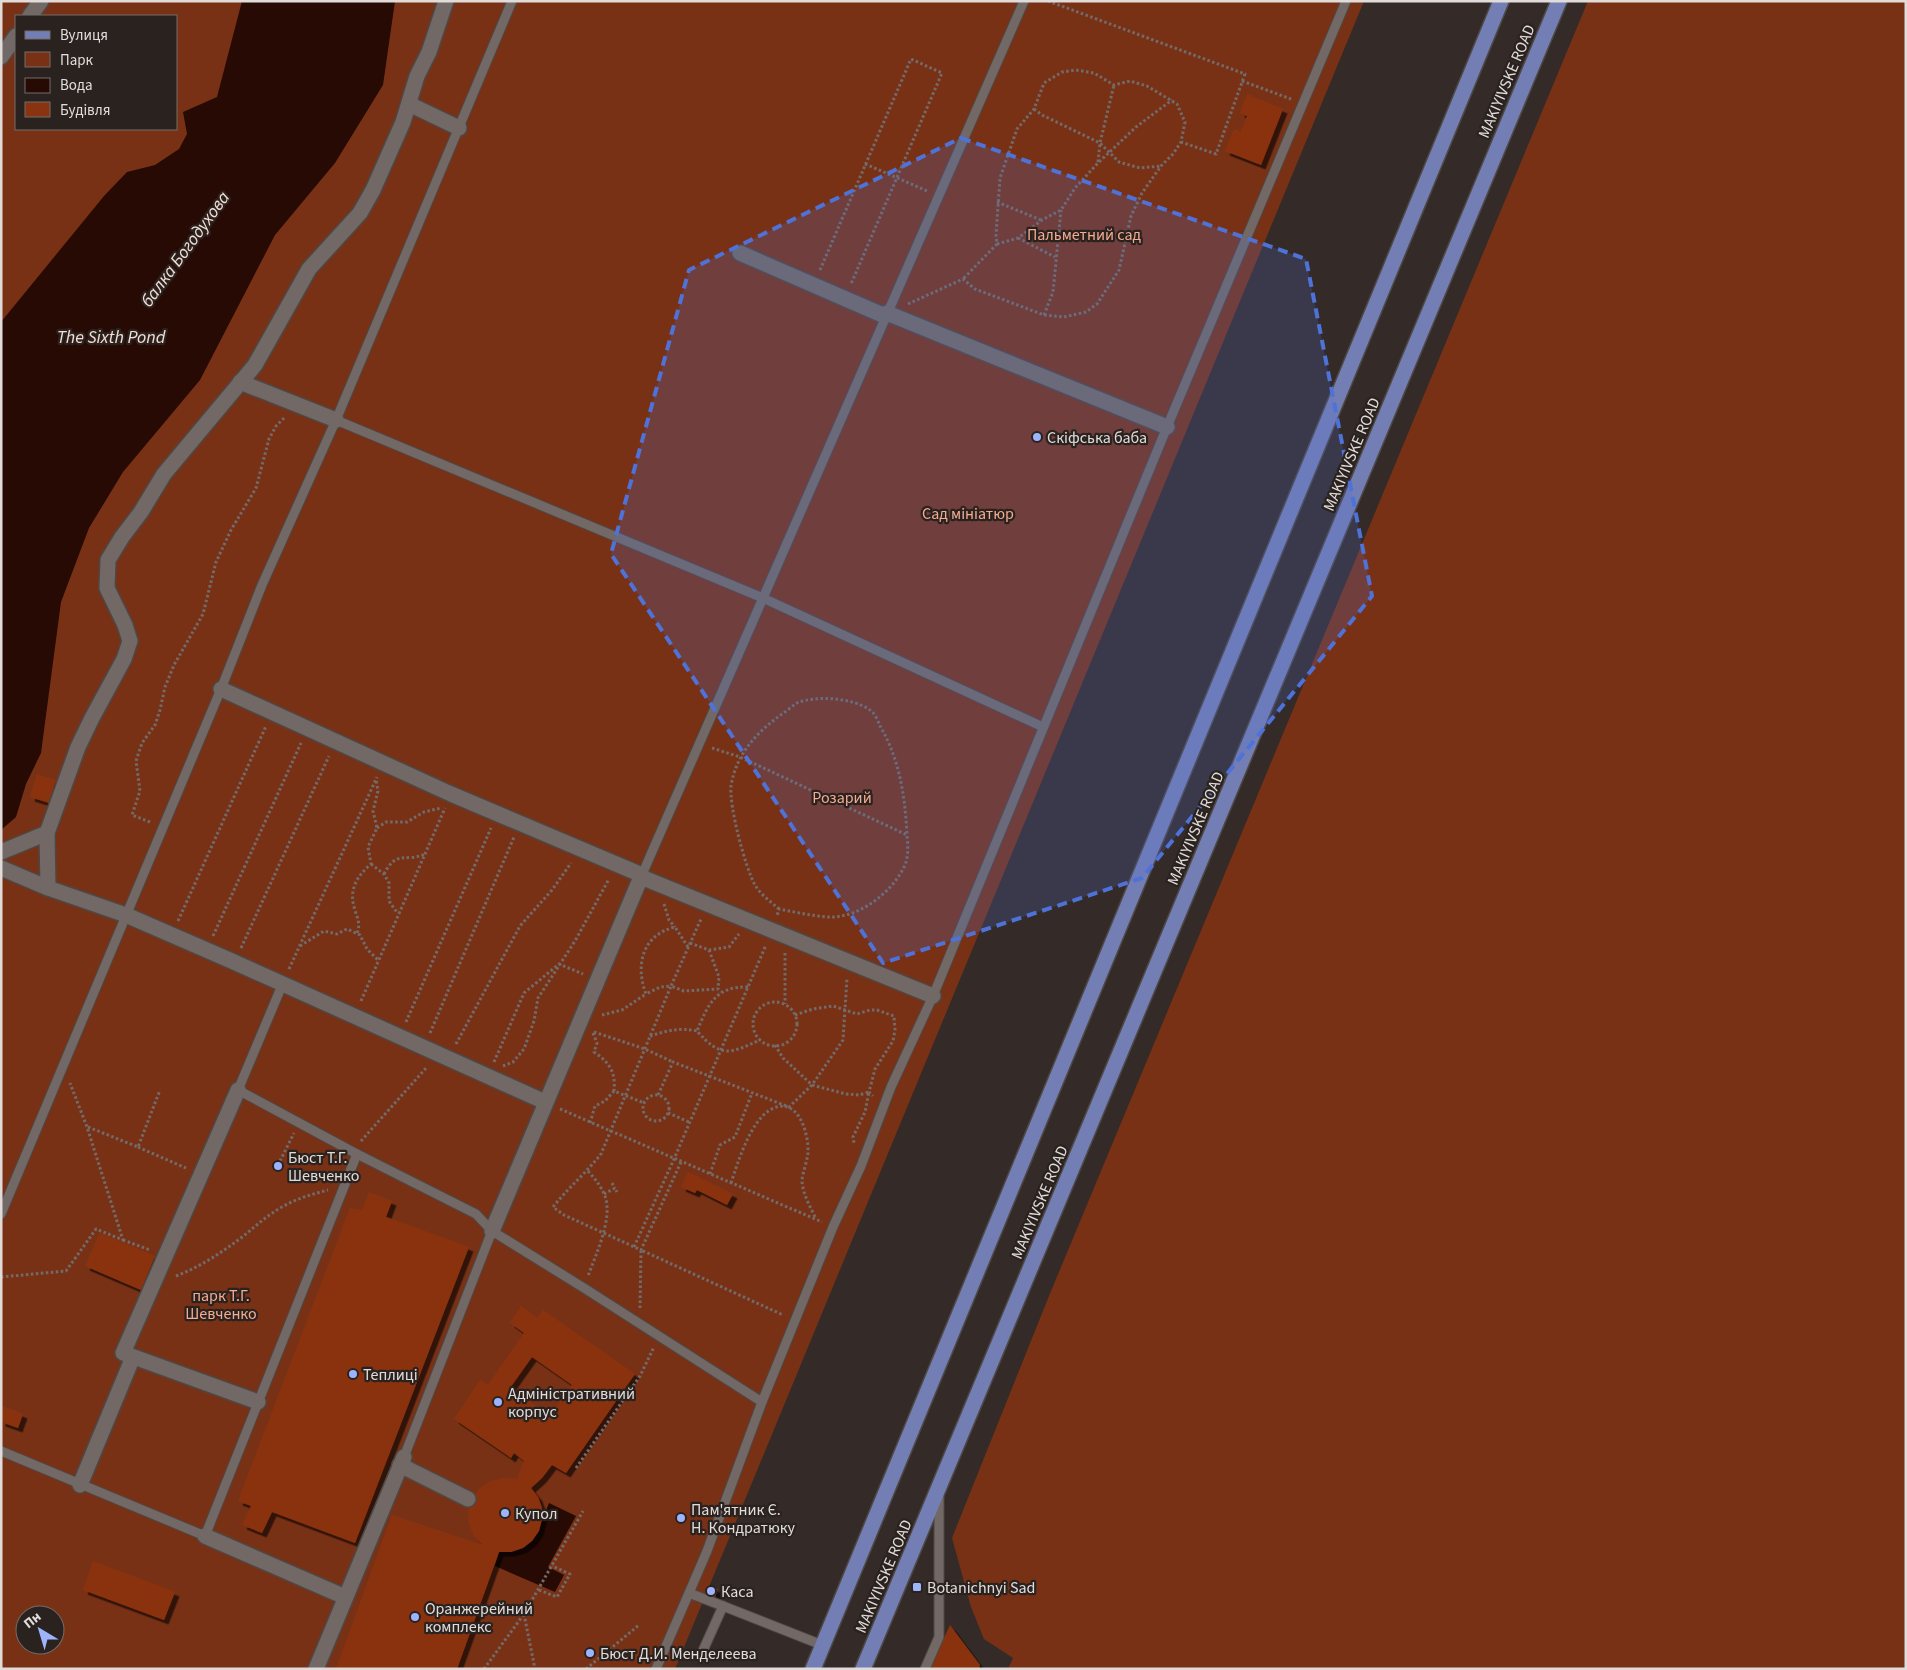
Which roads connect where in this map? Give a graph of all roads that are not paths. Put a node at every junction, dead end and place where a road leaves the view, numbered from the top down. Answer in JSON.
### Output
{"nodes":[{"id":1,"x":40,"y":1,"type":"edge"},
{"id":2,"x":446,"y":1,"type":"edge"},
{"id":3,"x":512,"y":1,"type":"edge"},
{"id":4,"x":1024,"y":1,"type":"edge"},
{"id":5,"x":1346,"y":1,"type":"edge"},
{"id":6,"x":1501,"y":1,"type":"edge"},
{"id":7,"x":1559,"y":1,"type":"edge"},
{"id":8,"x":31,"y":15,"type":"edge"},
{"id":9,"x":15,"y":37,"type":"edge"},
{"id":10,"x":1,"y":57,"type":"edge"},
{"id":11,"x":409,"y":104,"type":"junction"},
{"id":12,"x":458,"y":128,"type":"junction"},
{"id":13,"x":740,"y":253,"type":"dead end"},
{"id":14,"x":886,"y":314,"type":"junction"},
{"id":15,"x":240,"y":382,"type":"junction"},
{"id":16,"x":336,"y":420,"type":"junction"},
{"id":17,"x":1167,"y":427,"type":"junction"},
{"id":18,"x":763,"y":598,"type":"junction"},
{"id":19,"x":220,"y":689,"type":"junction"},
{"id":20,"x":1043,"y":728,"type":"junction"},
{"id":21,"x":47,"y":833,"type":"junction"},
{"id":22,"x":1,"y":852,"type":"edge"},
{"id":23,"x":1,"y":868,"type":"edge"},
{"id":24,"x":642,"y":876,"type":"junction"},
{"id":25,"x":48,"y":888,"type":"junction"},
{"id":26,"x":126,"y":915,"type":"junction"},
{"id":27,"x":283,"y":983,"type":"junction"},
{"id":28,"x":933,"y":996,"type":"junction"},
{"id":29,"x":238,"y":1090,"type":"junction"},
{"id":30,"x":545,"y":1102,"type":"junction"},
{"id":31,"x":354,"y":1153,"type":"junction"},
{"id":32,"x":1,"y":1214,"type":"edge"},
{"id":33,"x":492,"y":1231,"type":"junction"},
{"id":34,"x":133,"y":1357,"type":"junction"},
{"id":35,"x":258,"y":1402,"type":"junction"},
{"id":36,"x":762,"y":1402,"type":"junction"},
{"id":37,"x":1,"y":1451,"type":"edge"},
{"id":38,"x":402,"y":1461,"type":"junction"},
{"id":39,"x":80,"y":1485,"type":"junction"},
{"id":40,"x":939,"y":1488,"type":"junction"},
{"id":41,"x":468,"y":1499,"type":"dead end"},
{"id":42,"x":205,"y":1536,"type":"junction"},
{"id":43,"x":689,"y":1593,"type":"junction"},
{"id":44,"x":346,"y":1597,"type":"junction"},
{"id":45,"x":723,"y":1606,"type":"junction"},
{"id":46,"x":822,"y":1646,"type":"junction"},
{"id":47,"x":701,"y":1655,"type":"dead end"},
{"id":48,"x":316,"y":1669,"type":"edge"},
{"id":49,"x":656,"y":1669,"type":"edge"},
{"id":50,"x":813,"y":1669,"type":"edge"},
{"id":51,"x":863,"y":1669,"type":"edge"},
{"id":52,"x":925,"y":1669,"type":"edge"}],
"edges":[{"from":1,"to":8,"type":"street"},
{"from":2,"to":11,"type":"street"},
{"from":3,"to":12,"type":"lane"},
{"from":4,"to":14,"type":"lane"},
{"from":5,"to":17,"type":"lane"},
{"from":6,"to":46,"type":"main road","name":"MAKIYIVSKE ROAD"},
{"from":7,"to":40,"type":"main road","name":"MAKIYIVSKE ROAD"},
{"from":9,"to":10,"type":"street"},
{"from":11,"to":12,"type":"street"},
{"from":11,"to":15,"type":"street"},
{"from":12,"to":16,"type":"lane"},
{"from":13,"to":14,"type":"street"},
{"from":14,"to":17,"type":"street"},
{"from":14,"to":18,"type":"lane"},
{"from":15,"to":16,"type":"street"},
{"from":15,"to":21,"type":"street"},
{"from":16,"to":18,"type":"lane"},
{"from":16,"to":19,"type":"lane"},
{"from":17,"to":20,"type":"lane"},
{"from":18,"to":20,"type":"lane"},
{"from":18,"to":24,"type":"lane"},
{"from":19,"to":24,"type":"street"},
{"from":19,"to":26,"type":"lane"},
{"from":20,"to":28,"type":"lane"},
{"from":21,"to":22,"type":"street"},
{"from":21,"to":25,"type":"street"},
{"from":23,"to":25,"type":"street"},
{"from":24,"to":28,"type":"street"},
{"from":24,"to":30,"type":"street"},
{"from":25,"to":26,"type":"street"},
{"from":26,"to":27,"type":"street"},
{"from":26,"to":32,"type":"lane"},
{"from":27,"to":29,"type":"lane"},
{"from":27,"to":30,"type":"street"},
{"from":28,"to":36,"type":"lane"},
{"from":29,"to":31,"type":"lane"},
{"from":29,"to":34,"type":"street"},
{"from":30,"to":33,"type":"street"},
{"from":31,"to":33,"type":"lane"},
{"from":31,"to":35,"type":"lane"},
{"from":33,"to":36,"type":"lane"},
{"from":33,"to":38,"type":"lane"},
{"from":34,"to":35,"type":"street"},
{"from":34,"to":39,"type":"street"},
{"from":35,"to":42,"type":"lane"},
{"from":36,"to":43,"type":"lane"},
{"from":37,"to":39,"type":"lane"},
{"from":38,"to":41,"type":"street"},
{"from":38,"to":44,"type":"street"},
{"from":39,"to":42,"type":"lane"},
{"from":40,"to":51,"type":"main road","name":"MAKIYIVSKE ROAD"},
{"from":40,"to":52,"type":"lane"},
{"from":42,"to":44,"type":"street"},
{"from":43,"to":45,"type":"lane"},
{"from":43,"to":49,"type":"lane"},
{"from":44,"to":48,"type":"street"},
{"from":45,"to":46,"type":"lane"},
{"from":45,"to":47,"type":"lane"},
{"from":46,"to":50,"type":"main road","name":"MAKIYIVSKE ROAD"}]}
